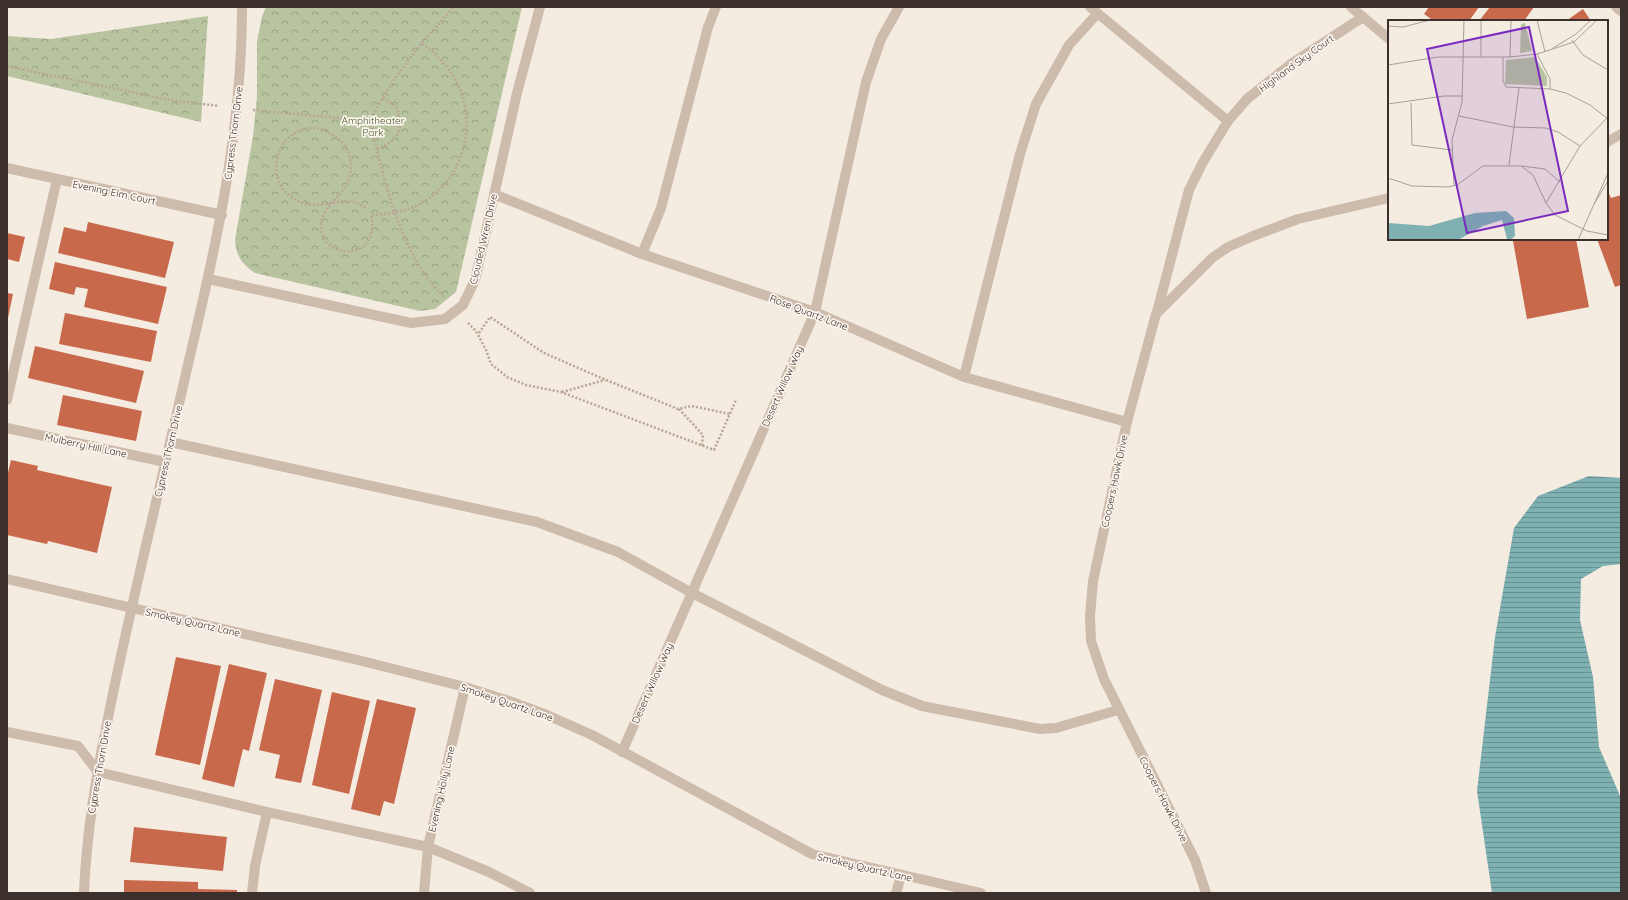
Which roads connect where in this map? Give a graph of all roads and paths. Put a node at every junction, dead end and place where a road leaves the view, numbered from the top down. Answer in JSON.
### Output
{"nodes":[{"id":1,"x":242,"y":7,"type":"edge"},
{"id":2,"x":454,"y":7,"type":"edge"},
{"id":3,"x":540,"y":7,"type":"edge"},
{"id":4,"x":716,"y":7,"type":"edge"},
{"id":5,"x":899,"y":7,"type":"edge"},
{"id":6,"x":1090,"y":7,"type":"edge"},
{"id":7,"x":1350,"y":7,"type":"edge"},
{"id":8,"x":1616,"y":7,"type":"edge"},
{"id":9,"x":1621,"y":12,"type":"edge"},
{"id":10,"x":1098,"y":14,"type":"junction"},
{"id":11,"x":1363,"y":17,"type":"junction"},
{"id":12,"x":1388,"y":38,"type":"edge"},
{"id":13,"x":420,"y":43,"type":"junction"},
{"id":14,"x":7,"y":66,"type":"edge"},
{"id":15,"x":382,"y":98,"type":"junction"},
{"id":16,"x":237,"y":109,"type":"junction"},
{"id":17,"x":370,"y":121,"type":"junction"},
{"id":18,"x":1228,"y":121,"type":"junction"},
{"id":19,"x":1621,"y":134,"type":"edge"},
{"id":20,"x":1608,"y":141,"type":"edge"},
{"id":21,"x":377,"y":149,"type":"junction"},
{"id":22,"x":7,"y":168,"type":"edge"},
{"id":23,"x":57,"y":179,"type":"junction"},
{"id":24,"x":494,"y":194,"type":"junction"},
{"id":25,"x":1388,"y":198,"type":"edge"},
{"id":26,"x":365,"y":208,"type":"dead end"},
{"id":27,"x":395,"y":213,"type":"junction"},
{"id":28,"x":222,"y":215,"type":"junction"},
{"id":29,"x":642,"y":254,"type":"junction"},
{"id":30,"x":208,"y":279,"type":"junction"},
{"id":31,"x":456,"y":310,"type":"junction"},
{"id":32,"x":815,"y":312,"type":"junction"},
{"id":33,"x":1156,"y":314,"type":"junction"},
{"id":34,"x":479,"y":333,"type":"dead end"},
{"id":35,"x":964,"y":377,"type":"junction"},
{"id":36,"x":606,"y":380,"type":"junction"},
{"id":37,"x":561,"y":392,"type":"junction"},
{"id":38,"x":7,"y":400,"type":"edge"},
{"id":39,"x":736,"y":400,"type":"dead end"},
{"id":40,"x":678,"y":409,"type":"junction"},
{"id":41,"x":730,"y":414,"type":"junction"},
{"id":42,"x":1127,"y":422,"type":"junction"},
{"id":43,"x":7,"y":428,"type":"edge"},
{"id":44,"x":170,"y":442,"type":"junction"},
{"id":45,"x":702,"y":446,"type":"junction"},
{"id":46,"x":165,"y":462,"type":"junction"},
{"id":47,"x":7,"y":579,"type":"edge"},
{"id":48,"x":692,"y":593,"type":"junction"},
{"id":49,"x":131,"y":607,"type":"junction"},
{"id":50,"x":465,"y":687,"type":"junction"},
{"id":51,"x":1118,"y":710,"type":"junction"},
{"id":52,"x":7,"y":732,"type":"edge"},
{"id":53,"x":622,"y":752,"type":"junction"},
{"id":54,"x":98,"y":772,"type":"junction"},
{"id":55,"x":267,"y":812,"type":"junction"},
{"id":56,"x":428,"y":847,"type":"junction"},
{"id":57,"x":901,"y":876,"type":"junction"},
{"id":58,"x":84,"y":893,"type":"edge"},
{"id":59,"x":252,"y":893,"type":"edge"},
{"id":60,"x":424,"y":893,"type":"edge"},
{"id":61,"x":530,"y":893,"type":"edge"},
{"id":62,"x":896,"y":893,"type":"edge"},
{"id":63,"x":981,"y":893,"type":"edge"},
{"id":64,"x":1206,"y":893,"type":"edge"}],
"edges":[{"from":1,"to":16,"type":"street","name":"Cypress Thorn Drive"},
{"from":2,"to":13,"type":"path"},
{"from":3,"to":24,"type":"street","name":"Clouded Wren Drive"},
{"from":4,"to":29,"type":"street"},
{"from":5,"to":32,"type":"street","name":"Desert Willow Way"},
{"from":6,"to":10,"type":"street"},
{"from":7,"to":11,"type":"street"},
{"from":8,"to":9,"type":"street"},
{"from":10,"to":18,"type":"street"},
{"from":10,"to":35,"type":"street"},
{"from":11,"to":12,"type":"street"},
{"from":11,"to":18,"type":"street","name":"Highland Sky Court"},
{"from":13,"to":15,"type":"path"},
{"from":13,"to":27,"type":"path"},
{"from":14,"to":16,"type":"path"},
{"from":15,"to":17,"type":"path"},
{"from":15,"to":21,"type":"path"},
{"from":16,"to":17,"type":"path"},
{"from":16,"to":28,"type":"street","name":"Cypress Thorn Drive"},
{"from":17,"to":21,"type":"path"},
{"from":18,"to":33,"type":"street","name":"Highland Sky Court"},
{"from":19,"to":20,"type":"street"},
{"from":21,"to":27,"type":"path"},
{"from":22,"to":23,"type":"street","name":"Evening Elm Court"},
{"from":23,"to":28,"type":"street","name":"Evening Elm Court"},
{"from":23,"to":38,"type":"street"},
{"from":24,"to":29,"type":"street","name":"Rose Quartz Lane"},
{"from":24,"to":31,"type":"street","name":"Clouded Wren Drive"},
{"from":25,"to":33,"type":"street","name":"Coopers Hawk Drive"},
{"from":26,"to":27,"type":"path"},
{"from":27,"to":31,"type":"path"},
{"from":28,"to":30,"type":"street","name":"Cypress Thorn Drive"},
{"from":29,"to":32,"type":"street","name":"Rose Quartz Lane"},
{"from":30,"to":31,"type":"street","name":"Clouded Wren Drive"},
{"from":30,"to":44,"type":"street","name":"Cypress Thorn Drive"},
{"from":31,"to":37,"type":"path"},
{"from":32,"to":35,"type":"street","name":"Rose Quartz Lane"},
{"from":32,"to":48,"type":"street","name":"Desert Willow Way"},
{"from":33,"to":42,"type":"street","name":"Coopers Hawk Drive"},
{"from":34,"to":36,"type":"path"},
{"from":35,"to":42,"type":"street","name":"Rose Quartz Lane"},
{"from":36,"to":37,"type":"path"},
{"from":36,"to":40,"type":"path"},
{"from":37,"to":45,"type":"path"},
{"from":39,"to":41,"type":"path"},
{"from":40,"to":41,"type":"path"},
{"from":40,"to":45,"type":"path"},
{"from":41,"to":45,"type":"path"},
{"from":42,"to":51,"type":"street","name":"Coopers Hawk Drive"},
{"from":43,"to":46,"type":"street","name":"Mulberry Hill Lane"},
{"from":44,"to":46,"type":"street","name":"Cypress Thorn Drive"},
{"from":44,"to":48,"type":"street"},
{"from":46,"to":49,"type":"street","name":"Cypress Thorn Drive"},
{"from":47,"to":49,"type":"street","name":"Smokey Quartz Lane"},
{"from":48,"to":51,"type":"street"},
{"from":48,"to":53,"type":"street","name":"Desert Willow Way"},
{"from":49,"to":50,"type":"street","name":"Smokey Quartz Lane"},
{"from":49,"to":54,"type":"street","name":"Cypress Thorn Drive"},
{"from":50,"to":53,"type":"street","name":"Smokey Quartz Lane"},
{"from":50,"to":56,"type":"street","name":"Evening Holly Lane"},
{"from":51,"to":64,"type":"street","name":"Coopers Hawk Drive"},
{"from":52,"to":54,"type":"street"},
{"from":53,"to":57,"type":"street","name":"Smokey Quartz Lane"},
{"from":54,"to":55,"type":"street"},
{"from":54,"to":58,"type":"street","name":"Cypress Thorn Drive"},
{"from":55,"to":56,"type":"street"},
{"from":55,"to":59,"type":"street"},
{"from":56,"to":60,"type":"street","name":"Evening Holly Lane"},
{"from":56,"to":61,"type":"street"},
{"from":57,"to":62,"type":"street"},
{"from":57,"to":63,"type":"street","name":"Smokey Quartz Lane"}]}
